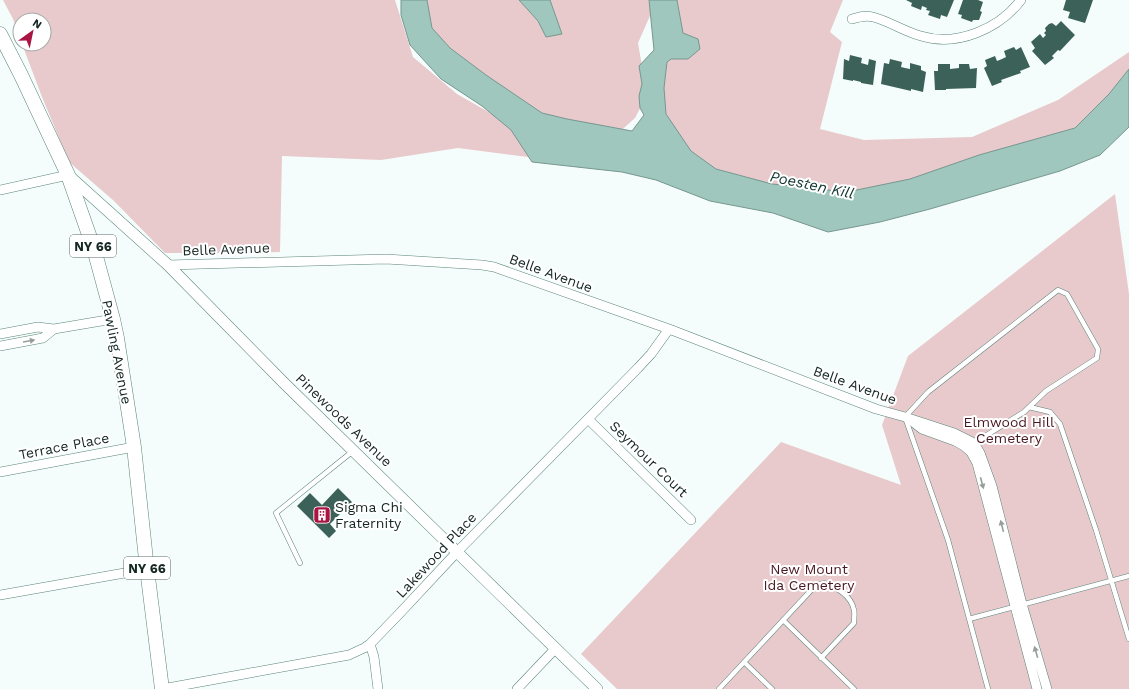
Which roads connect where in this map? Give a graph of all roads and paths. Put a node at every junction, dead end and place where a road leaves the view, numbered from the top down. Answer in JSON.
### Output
{"nodes":[{"id":1,"x":1021,"y":0,"type":"edge"},
{"id":2,"x":852,"y":18,"type":"dead end"},
{"id":3,"x":0,"y":34,"type":"edge"},
{"id":4,"x":68,"y":175,"type":"junction"},
{"id":5,"x":0,"y":190,"type":"edge"},
{"id":6,"x":168,"y":265,"type":"junction"},
{"id":7,"x":113,"y":319,"type":"junction"},
{"id":8,"x":54,"y":329,"type":"junction"},
{"id":9,"x":668,"y":329,"type":"junction"},
{"id":10,"x":0,"y":334,"type":"edge"},
{"id":11,"x":0,"y":346,"type":"edge"},
{"id":12,"x":1029,"y":407,"type":"junction"},
{"id":13,"x":905,"y":417,"type":"junction"},
{"id":14,"x":588,"y":419,"type":"junction"},
{"id":15,"x":973,"y":447,"type":"junction"},
{"id":16,"x":134,"y":448,"type":"junction"},
{"id":17,"x":353,"y":450,"type":"junction"},
{"id":18,"x":0,"y":472,"type":"edge"},
{"id":19,"x":691,"y":520,"type":"dead end"},
{"id":20,"x":457,"y":552,"type":"junction"},
{"id":21,"x":300,"y":563,"type":"dead end"},
{"id":22,"x":147,"y":569,"type":"junction"},
{"id":23,"x":1129,"y":576,"type":"edge"},
{"id":24,"x":1112,"y":581,"type":"junction"},
{"id":25,"x":0,"y":596,"type":"edge"},
{"id":26,"x":1018,"y":605,"type":"junction"},
{"id":27,"x":969,"y":619,"type":"junction"},
{"id":28,"x":783,"y":620,"type":"junction"},
{"id":29,"x":1129,"y":639,"type":"edge"},
{"id":30,"x":370,"y":644,"type":"junction"},
{"id":31,"x":555,"y":649,"type":"junction"},
{"id":32,"x":821,"y":658,"type":"junction"},
{"id":33,"x":744,"y":662,"type":"junction"},
{"id":34,"x":162,"y":689,"type":"edge"},
{"id":35,"x":378,"y":689,"type":"edge"},
{"id":36,"x":517,"y":689,"type":"edge"},
{"id":37,"x":597,"y":689,"type":"edge"},
{"id":38,"x":719,"y":689,"type":"edge"},
{"id":39,"x":772,"y":689,"type":"edge"},
{"id":40,"x":854,"y":689,"type":"edge"},
{"id":41,"x":988,"y":689,"type":"edge"},
{"id":42,"x":1037,"y":689,"type":"edge"},
{"id":43,"x":1046,"y":689,"type":"edge"}],
"edges":[{"from":1,"to":2,"type":"street"},
{"from":3,"to":4,"type":"main road","name":"Pawling Avenue","number":"NY 66"},
{"from":4,"to":5,"type":"street"},
{"from":4,"to":6,"type":"street","name":"Pinewoods Avenue"},
{"from":4,"to":7,"type":"main road","name":"Pawling Avenue","number":"NY 66"},
{"from":6,"to":9,"type":"street","name":"Belle Avenue"},
{"from":6,"to":17,"type":"street","name":"Pinewoods Avenue"},
{"from":7,"to":8,"type":"street"},
{"from":7,"to":16,"type":"main road","name":"Pawling Avenue","number":"NY 66"},
{"from":8,"to":10,"type":"street"},
{"from":11,"to":8,"type":"street","one_way":true},
{"from":9,"to":13,"type":"street","name":"Belle Avenue"},
{"from":9,"to":14,"type":"street","name":"Lakewood Place"},
{"from":12,"to":13,"type":"lane"},
{"from":12,"to":15,"type":"lane"},
{"from":12,"to":24,"type":"lane"},
{"from":13,"to":15,"type":"street","name":"Belle Avenue"},
{"from":13,"to":27,"type":"lane"},
{"from":14,"to":19,"type":"street","name":"Seymour Court"},
{"from":14,"to":20,"type":"street","name":"Lakewood Place"},
{"from":15,"to":26,"type":"street"},
{"from":16,"to":18,"type":"street","name":"Terrace Place"},
{"from":16,"to":22,"type":"main road","name":"Pawling Avenue","number":"NY 66"},
{"from":17,"to":20,"type":"street","name":"Pinewoods Avenue"},
{"from":17,"to":21,"type":"lane"},
{"from":20,"to":30,"type":"street","name":"Lakewood Place"},
{"from":20,"to":31,"type":"street","name":"Pinewoods Avenue"},
{"from":22,"to":25,"type":"street"},
{"from":22,"to":34,"type":"main road","name":"Pawling Avenue","number":"NY 66"},
{"from":23,"to":24,"type":"lane"},
{"from":24,"to":26,"type":"lane"},
{"from":24,"to":29,"type":"lane"},
{"from":26,"to":27,"type":"lane"},
{"from":26,"to":42,"type":"street"},
{"from":43,"to":26,"type":"street","one_way":true},
{"from":27,"to":41,"type":"lane"},
{"from":28,"to":32,"type":"lane"},
{"from":28,"to":32,"type":"lane"},
{"from":28,"to":33,"type":"lane"},
{"from":30,"to":34,"type":"street","name":"Lakewood Place"},
{"from":30,"to":35,"type":"street"},
{"from":31,"to":36,"type":"street"},
{"from":31,"to":37,"type":"street","name":"Pinewoods Avenue"},
{"from":32,"to":40,"type":"lane"},
{"from":33,"to":38,"type":"lane"},
{"from":33,"to":39,"type":"lane"}]}
